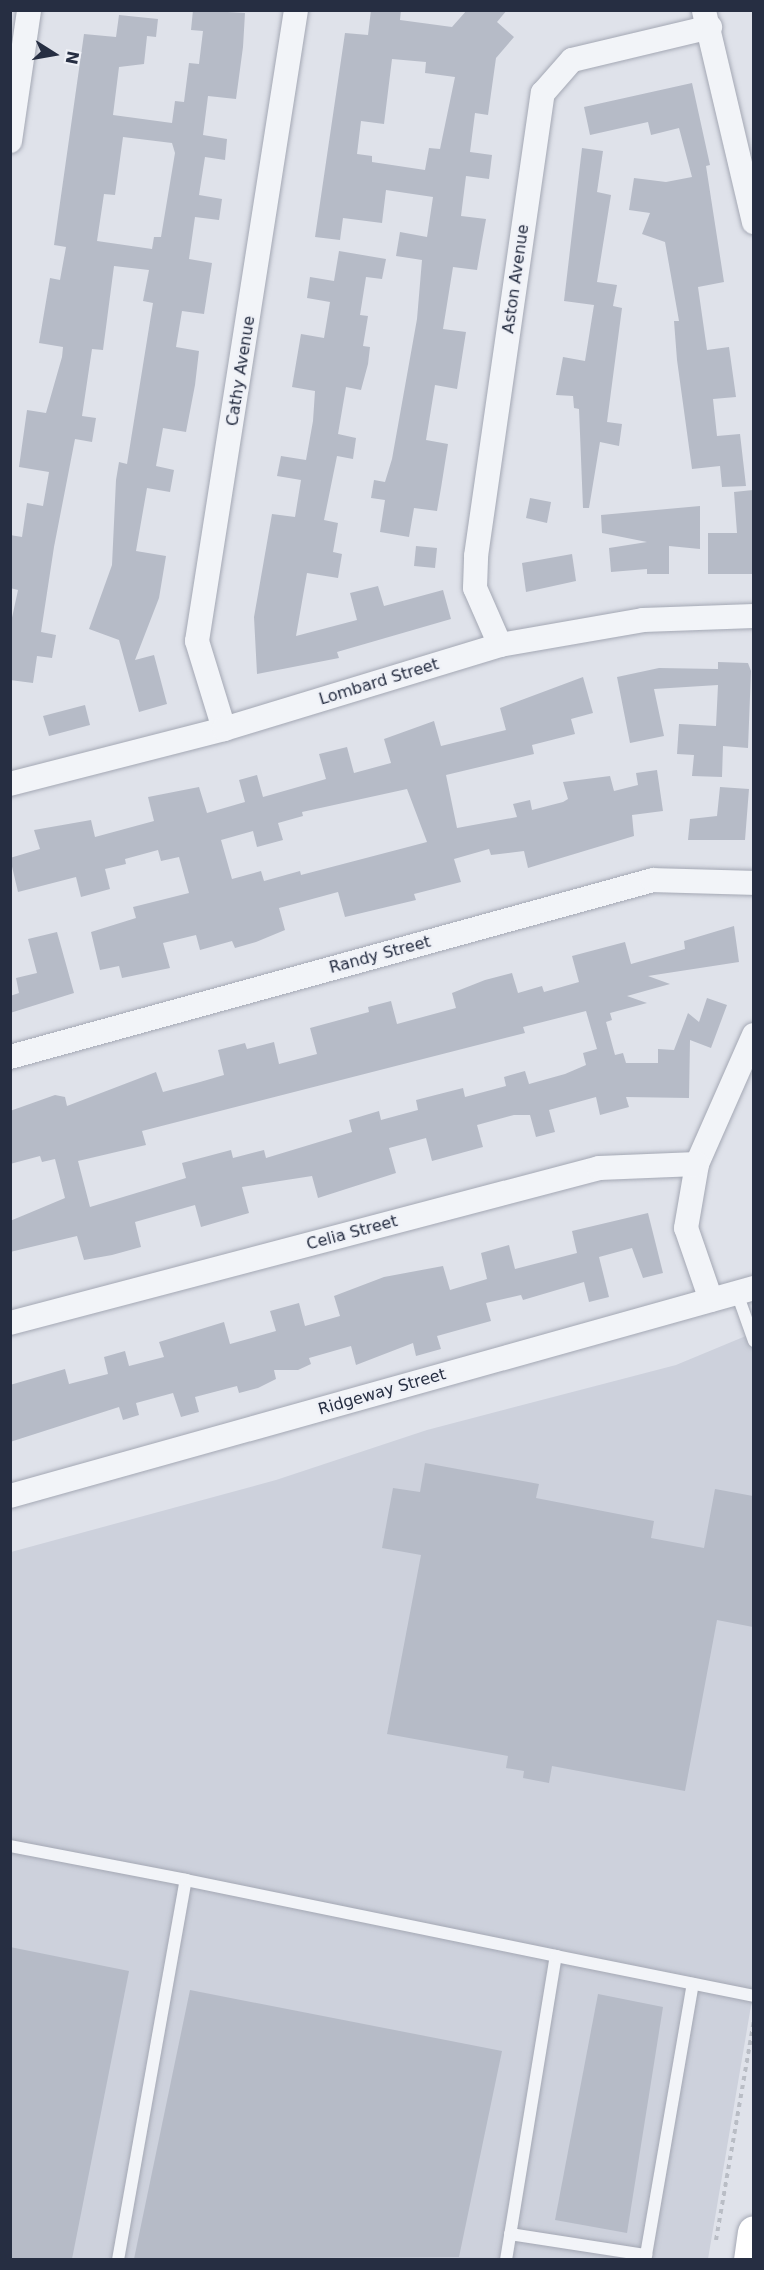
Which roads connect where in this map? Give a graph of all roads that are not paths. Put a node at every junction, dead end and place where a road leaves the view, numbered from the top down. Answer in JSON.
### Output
{"nodes":[{"id":1,"x":29,"y":10,"type":"edge"},
{"id":2,"x":296,"y":10,"type":"edge"},
{"id":3,"x":707,"y":19,"type":"edge"},
{"id":4,"x":10,"y":141,"type":"edge"},
{"id":5,"x":753,"y":222,"type":"edge"},
{"id":6,"x":753,"y":616,"type":"edge"},
{"id":7,"x":500,"y":645,"type":"junction"},
{"id":8,"x":224,"y":729,"type":"junction"},
{"id":9,"x":10,"y":784,"type":"edge"},
{"id":10,"x":753,"y":883,"type":"edge"},
{"id":11,"x":753,"y":1035,"type":"edge"},
{"id":12,"x":10,"y":1057,"type":"edge"},
{"id":13,"x":698,"y":1164,"type":"junction"},
{"id":14,"x":745,"y":1291,"type":"edge"},
{"id":15,"x":711,"y":1300,"type":"junction"},
{"id":16,"x":10,"y":1323,"type":"edge"},
{"id":17,"x":753,"y":1341,"type":"edge"},
{"id":18,"x":10,"y":1496,"type":"edge"},
{"id":19,"x":10,"y":1846,"type":"edge"},
{"id":20,"x":186,"y":1880,"type":"junction"},
{"id":21,"x":556,"y":1956,"type":"junction"},
{"id":22,"x":693,"y":1984,"type":"junction"},
{"id":23,"x":753,"y":1996,"type":"edge"},
{"id":24,"x":510,"y":2234,"type":"junction"},
{"id":25,"x":118,"y":2259,"type":"edge"},
{"id":26,"x":506,"y":2259,"type":"edge"}],
"edges":[{"from":1,"to":4,"type":"street"},
{"from":2,"to":8,"type":"street","name":"Cathy Avenue"},
{"from":3,"to":5,"type":"street"},
{"from":3,"to":7,"type":"street","name":"Aston Avenue"},
{"from":6,"to":7,"type":"street","name":"Lombard Street"},
{"from":7,"to":8,"type":"street","name":"Lombard Street"},
{"from":8,"to":9,"type":"street","name":"Lombard Street"},
{"from":10,"to":12,"type":"street","name":"Randy Street"},
{"from":11,"to":13,"type":"street"},
{"from":13,"to":15,"type":"street"},
{"from":13,"to":16,"type":"street","name":"Celia Street"},
{"from":14,"to":15,"type":"street","name":"Ridgeway Street"},
{"from":14,"to":17,"type":"lane"},
{"from":15,"to":18,"type":"street","name":"Ridgeway Street"},
{"from":19,"to":20,"type":"lane"},
{"from":20,"to":21,"type":"lane"},
{"from":20,"to":25,"type":"lane"},
{"from":21,"to":22,"type":"lane"},
{"from":21,"to":24,"type":"lane"},
{"from":22,"to":23,"type":"lane"},
{"from":22,"to":24,"type":"lane"},
{"from":24,"to":26,"type":"lane"}]}
